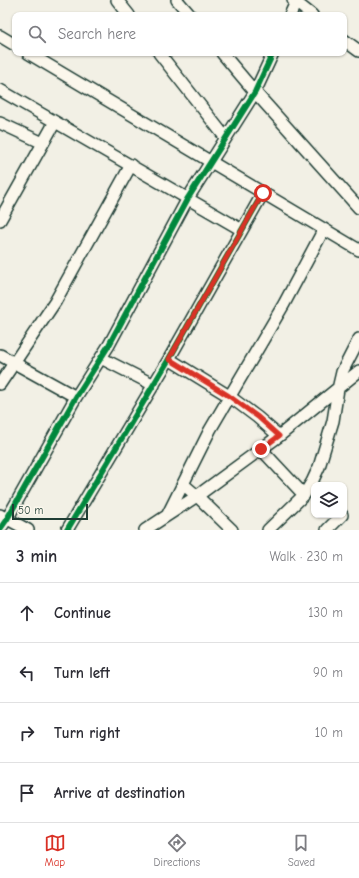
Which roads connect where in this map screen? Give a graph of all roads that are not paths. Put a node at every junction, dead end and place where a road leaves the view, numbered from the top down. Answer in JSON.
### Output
{"nodes":[{"id":1,"x":117,"y":0,"type":"edge"},
{"id":2,"x":177,"y":0,"type":"edge"},
{"id":3,"x":296,"y":1,"type":"edge"},
{"id":4,"x":126,"y":12,"type":"edge"},
{"id":5,"x":187,"y":12,"type":"edge"},
{"id":6,"x":291,"y":12,"type":"edge"},
{"id":7,"x":309,"y":12,"type":"edge"},
{"id":8,"x":0,"y":36,"type":"edge"},
{"id":9,"x":347,"y":42,"type":"edge"},
{"id":10,"x":12,"y":43,"type":"edge"},
{"id":11,"x":359,"y":51,"type":"edge"},
{"id":12,"x":33,"y":56,"type":"edge"},
{"id":13,"x":161,"y":56,"type":"edge"},
{"id":14,"x":225,"y":56,"type":"edge"},
{"id":15,"x":272,"y":56,"type":"edge"},
{"id":16,"x":0,"y":90,"type":"edge"},
{"id":17,"x":255,"y":92,"type":"junction"},
{"id":18,"x":0,"y":122,"type":"edge"},
{"id":19,"x":55,"y":122,"type":"junction"},
{"id":20,"x":225,"y":137,"type":"junction"},
{"id":21,"x":43,"y":143,"type":"junction"},
{"id":22,"x":210,"y":162,"type":"junction"},
{"id":23,"x":131,"y":165,"type":"junction"},
{"id":24,"x":263,"y":193,"type":"junction"},
{"id":25,"x":188,"y":198,"type":"junction"},
{"id":26,"x":359,"y":208,"type":"edge"},
{"id":27,"x":0,"y":220,"type":"edge"},
{"id":28,"x":324,"y":229,"type":"junction"},
{"id":29,"x":242,"y":230,"type":"junction"},
{"id":30,"x":359,"y":250,"type":"edge"},
{"id":31,"x":359,"y":339,"type":"edge"},
{"id":32,"x":0,"y":356,"type":"edge"},
{"id":33,"x":101,"y":358,"type":"junction"},
{"id":34,"x":169,"y":359,"type":"junction"},
{"id":35,"x":14,"y":363,"type":"junction"},
{"id":36,"x":359,"y":371,"type":"edge"},
{"id":37,"x":0,"y":384,"type":"edge"},
{"id":38,"x":154,"y":385,"type":"junction"},
{"id":39,"x":338,"y":389,"type":"junction"},
{"id":40,"x":229,"y":396,"type":"junction"},
{"id":41,"x":76,"y":397,"type":"junction"},
{"id":42,"x":279,"y":436,"type":"junction"},
{"id":43,"x":261,"y":449,"type":"junction"},
{"id":44,"x":183,"y":484,"type":"junction"},
{"id":45,"x":304,"y":495,"type":"junction"},
{"id":46,"x":198,"y":496,"type":"junction"},
{"id":47,"x":168,"y":514,"type":"junction"},
{"id":48,"x":4,"y":517,"type":"edge"},
{"id":49,"x":339,"y":518,"type":"edge"},
{"id":50,"x":275,"y":528,"type":"edge"},
{"id":51,"x":0,"y":529,"type":"edge"},
{"id":52,"x":28,"y":530,"type":"edge"},
{"id":53,"x":67,"y":530,"type":"edge"},
{"id":54,"x":144,"y":530,"type":"edge"},
{"id":55,"x":232,"y":530,"type":"edge"},
{"id":56,"x":327,"y":530,"type":"edge"}],
"edges":[{"from":1,"to":4,"type":"street"},
{"from":2,"to":5,"type":"street"},
{"from":3,"to":6,"type":"street"},
{"from":3,"to":7,"type":"street"},
{"from":8,"to":10,"type":"street"},
{"from":9,"to":11,"type":"street"},
{"from":12,"to":22,"type":"street"},
{"from":13,"to":20,"type":"street"},
{"from":14,"to":17,"type":"street"},
{"from":15,"to":17,"type":"street"},
{"from":16,"to":19,"type":"street"},
{"from":17,"to":20,"type":"street"},
{"from":17,"to":26,"type":"street"},
{"from":18,"to":21,"type":"street"},
{"from":19,"to":21,"type":"street"},
{"from":19,"to":23,"type":"street"},
{"from":20,"to":22,"type":"street"},
{"from":21,"to":27,"type":"street"},
{"from":22,"to":24,"type":"street"},
{"from":22,"to":25,"type":"street"},
{"from":23,"to":25,"type":"street"},
{"from":23,"to":35,"type":"street"},
{"from":24,"to":28,"type":"street"},
{"from":24,"to":29,"type":"street"},
{"from":25,"to":29,"type":"street"},
{"from":25,"to":33,"type":"street"},
{"from":28,"to":30,"type":"street"},
{"from":28,"to":40,"type":"street"},
{"from":29,"to":34,"type":"street"},
{"from":31,"to":39,"type":"street"},
{"from":32,"to":35,"type":"street"},
{"from":33,"to":38,"type":"street"},
{"from":33,"to":41,"type":"street"},
{"from":34,"to":38,"type":"street"},
{"from":34,"to":40,"type":"street"},
{"from":35,"to":37,"type":"street"},
{"from":35,"to":41,"type":"street"},
{"from":36,"to":39,"type":"street"},
{"from":38,"to":53,"type":"street"},
{"from":39,"to":42,"type":"street"},
{"from":39,"to":45,"type":"street"},
{"from":40,"to":42,"type":"street"},
{"from":40,"to":44,"type":"street"},
{"from":41,"to":48,"type":"street"},
{"from":42,"to":43,"type":"street"},
{"from":43,"to":45,"type":"street"},
{"from":43,"to":46,"type":"street"},
{"from":44,"to":46,"type":"street"},
{"from":44,"to":47,"type":"street"},
{"from":45,"to":50,"type":"street"},
{"from":46,"to":47,"type":"street"},
{"from":46,"to":55,"type":"street"},
{"from":47,"to":54,"type":"street"},
{"from":48,"to":51,"type":"street"},
{"from":48,"to":52,"type":"street"},
{"from":49,"to":56,"type":"street"}]}
